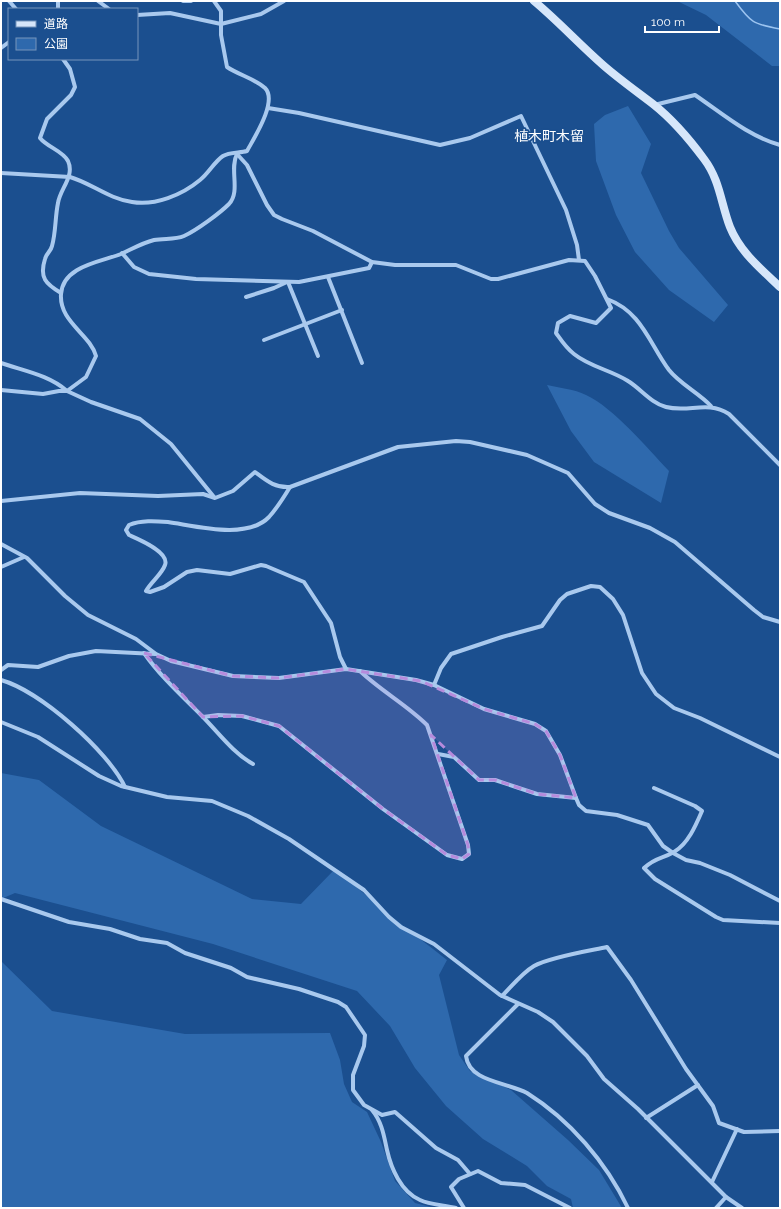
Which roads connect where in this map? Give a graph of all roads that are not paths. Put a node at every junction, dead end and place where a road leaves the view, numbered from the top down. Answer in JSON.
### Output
{"nodes":[{"id":1,"x":98,"y":1,"type":"edge"},
{"id":2,"x":183,"y":1,"type":"edge"},
{"id":3,"x":191,"y":1,"type":"edge"},
{"id":4,"x":214,"y":1,"type":"edge"},
{"id":5,"x":284,"y":1,"type":"edge"},
{"id":6,"x":534,"y":1,"type":"edge"},
{"id":7,"x":108,"y":8,"type":"edge"},
{"id":8,"x":138,"y":15,"type":"edge"},
{"id":9,"x":221,"y":24,"type":"junction"},
{"id":10,"x":64,"y":60,"type":"edge"},
{"id":11,"x":654,"y":105,"type":"junction"},
{"id":12,"x":268,"y":108,"type":"junction"},
{"id":13,"x":780,"y":145,"type":"edge"},
{"id":14,"x":237,"y":154,"type":"junction"},
{"id":15,"x":1,"y":173,"type":"edge"},
{"id":16,"x":70,"y":177,"type":"junction"},
{"id":17,"x":122,"y":254,"type":"junction"},
{"id":18,"x":579,"y":260,"type":"junction"},
{"id":19,"x":372,"y":262,"type":"junction"},
{"id":20,"x":328,"y":277,"type":"junction"},
{"id":21,"x":288,"y":282,"type":"junction"},
{"id":22,"x":780,"y":287,"type":"edge"},
{"id":23,"x":61,"y":293,"type":"junction"},
{"id":24,"x":246,"y":297,"type":"dead end"},
{"id":25,"x":607,"y":299,"type":"junction"},
{"id":26,"x":342,"y":310,"type":"junction"},
{"id":27,"x":306,"y":323,"type":"junction"},
{"id":28,"x":264,"y":340,"type":"dead end"},
{"id":29,"x":318,"y":356,"type":"dead end"},
{"id":30,"x":1,"y":363,"type":"edge"},
{"id":31,"x":362,"y":363,"type":"dead end"},
{"id":32,"x":1,"y":390,"type":"edge"},
{"id":33,"x":67,"y":392,"type":"junction"},
{"id":34,"x":711,"y":406,"type":"junction"},
{"id":35,"x":780,"y":465,"type":"edge"},
{"id":36,"x":290,"y":487,"type":"junction"},
{"id":37,"x":215,"y":498,"type":"junction"},
{"id":38,"x":1,"y":501,"type":"edge"},
{"id":39,"x":1,"y":544,"type":"edge"},
{"id":40,"x":24,"y":556,"type":"junction"},
{"id":41,"x":1,"y":567,"type":"edge"},
{"id":42,"x":780,"y":622,"type":"edge"},
{"id":43,"x":144,"y":653,"type":"junction"},
{"id":44,"x":156,"y":654,"type":"junction"},
{"id":45,"x":346,"y":669,"type":"junction"},
{"id":46,"x":1,"y":670,"type":"edge"},
{"id":47,"x":360,"y":670,"type":"junction"},
{"id":48,"x":1,"y":680,"type":"edge"},
{"id":49,"x":434,"y":685,"type":"junction"},
{"id":50,"x":203,"y":717,"type":"junction"},
{"id":51,"x":1,"y":722,"type":"edge"},
{"id":52,"x":438,"y":754,"type":"junction"},
{"id":53,"x":780,"y":757,"type":"edge"},
{"id":54,"x":253,"y":764,"type":"dead end"},
{"id":55,"x":125,"y":787,"type":"junction"},
{"id":56,"x":654,"y":788,"type":"dead end"},
{"id":57,"x":576,"y":798,"type":"junction"},
{"id":58,"x":673,"y":853,"type":"junction"},
{"id":59,"x":1,"y":898,"type":"edge"},
{"id":60,"x":780,"y":901,"type":"edge"},
{"id":61,"x":780,"y":923,"type":"edge"},
{"id":62,"x":502,"y":996,"type":"junction"},
{"id":63,"x":518,"y":1004,"type":"junction"},
{"id":64,"x":698,"y":1085,"type":"junction"},
{"id":65,"x":371,"y":1109,"type":"junction"},
{"id":66,"x":646,"y":1118,"type":"junction"},
{"id":67,"x":737,"y":1129,"type":"junction"},
{"id":68,"x":780,"y":1130,"type":"edge"},
{"id":69,"x":470,"y":1174,"type":"junction"},
{"id":70,"x":712,"y":1182,"type":"junction"},
{"id":71,"x":726,"y":1197,"type":"junction"},
{"id":72,"x":456,"y":1208,"type":"edge"},
{"id":73,"x":464,"y":1208,"type":"edge"},
{"id":74,"x":570,"y":1208,"type":"edge"},
{"id":75,"x":628,"y":1208,"type":"edge"},
{"id":76,"x":716,"y":1208,"type":"edge"},
{"id":77,"x":742,"y":1208,"type":"edge"}],
"edges":[{"from":1,"to":7,"type":"street"},
{"from":2,"to":3,"type":"street"},
{"from":4,"to":9,"type":"street"},
{"from":5,"to":9,"type":"street"},
{"from":6,"to":11,"type":"street"},
{"from":8,"to":9,"type":"street"},
{"from":9,"to":12,"type":"street"},
{"from":10,"to":16,"type":"street"},
{"from":11,"to":13,"type":"street"},
{"from":11,"to":22,"type":"street"},
{"from":12,"to":14,"type":"street"},
{"from":12,"to":18,"type":"street"},
{"from":14,"to":16,"type":"street"},
{"from":14,"to":17,"type":"street"},
{"from":14,"to":19,"type":"street"},
{"from":15,"to":16,"type":"street"},
{"from":16,"to":23,"type":"street"},
{"from":17,"to":21,"type":"street"},
{"from":17,"to":23,"type":"street"},
{"from":18,"to":19,"type":"street"},
{"from":18,"to":25,"type":"street"},
{"from":19,"to":20,"type":"street"},
{"from":20,"to":21,"type":"street"},
{"from":20,"to":26,"type":"street"},
{"from":21,"to":24,"type":"street"},
{"from":21,"to":27,"type":"street"},
{"from":23,"to":33,"type":"street"},
{"from":25,"to":34,"type":"street"},
{"from":25,"to":34,"type":"street"},
{"from":26,"to":27,"type":"street"},
{"from":26,"to":31,"type":"street"},
{"from":27,"to":28,"type":"street"},
{"from":27,"to":29,"type":"street"},
{"from":30,"to":33,"type":"street"},
{"from":32,"to":33,"type":"street"},
{"from":33,"to":37,"type":"street"},
{"from":34,"to":35,"type":"street"},
{"from":36,"to":37,"type":"street"},
{"from":36,"to":42,"type":"street"},
{"from":36,"to":45,"type":"street"},
{"from":37,"to":38,"type":"street"},
{"from":39,"to":40,"type":"street"},
{"from":40,"to":41,"type":"street"},
{"from":40,"to":44,"type":"street"},
{"from":43,"to":44,"type":"street"},
{"from":43,"to":46,"type":"street"},
{"from":43,"to":50,"type":"street"},
{"from":44,"to":45,"type":"street"},
{"from":45,"to":47,"type":"street"},
{"from":47,"to":49,"type":"street"},
{"from":47,"to":52,"type":"street"},
{"from":48,"to":55,"type":"street"},
{"from":49,"to":53,"type":"street"},
{"from":49,"to":57,"type":"street"},
{"from":50,"to":52,"type":"street"},
{"from":50,"to":54,"type":"street"},
{"from":51,"to":55,"type":"street"},
{"from":52,"to":57,"type":"street"},
{"from":55,"to":62,"type":"street"},
{"from":56,"to":58,"type":"street"},
{"from":57,"to":58,"type":"street"},
{"from":58,"to":60,"type":"street"},
{"from":58,"to":61,"type":"street"},
{"from":59,"to":65,"type":"street"},
{"from":62,"to":63,"type":"street"},
{"from":62,"to":64,"type":"street"},
{"from":63,"to":66,"type":"street"},
{"from":63,"to":75,"type":"street"},
{"from":64,"to":66,"type":"street"},
{"from":64,"to":67,"type":"street"},
{"from":65,"to":69,"type":"street"},
{"from":65,"to":72,"type":"street"},
{"from":66,"to":70,"type":"street"},
{"from":67,"to":68,"type":"street"},
{"from":67,"to":70,"type":"street"},
{"from":69,"to":73,"type":"street"},
{"from":69,"to":74,"type":"street"},
{"from":70,"to":71,"type":"street"},
{"from":71,"to":76,"type":"street"},
{"from":71,"to":77,"type":"street"}]}
